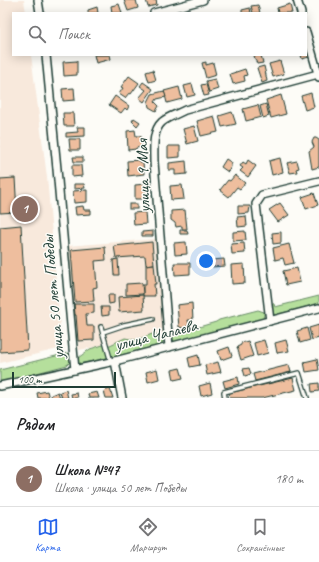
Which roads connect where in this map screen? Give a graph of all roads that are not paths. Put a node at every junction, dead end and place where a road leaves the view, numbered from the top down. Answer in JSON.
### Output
{"nodes":[{"id":1,"x":38,"y":0,"type":"edge"},
{"id":2,"x":203,"y":0,"type":"edge"},
{"id":3,"x":297,"y":0,"type":"edge"},
{"id":4,"x":40,"y":12,"type":"edge"},
{"id":5,"x":158,"y":12,"type":"edge"},
{"id":6,"x":301,"y":12,"type":"edge"},
{"id":7,"x":307,"y":35,"type":"edge"},
{"id":8,"x":46,"y":56,"type":"edge"},
{"id":9,"x":319,"y":76,"type":"edge"},
{"id":10,"x":319,"y":181,"type":"edge"},
{"id":11,"x":319,"y":308,"type":"edge"},
{"id":12,"x":154,"y":319,"type":"dead end"},
{"id":13,"x":270,"y":321,"type":"junction"},
{"id":14,"x":101,"y":327,"type":"dead end"},
{"id":15,"x":103,"y":332,"type":"junction"},
{"id":16,"x":170,"y":347,"type":"junction"},
{"id":17,"x":113,"y":362,"type":"junction"},
{"id":18,"x":75,"y":370,"type":"junction"},
{"id":19,"x":0,"y":386,"type":"edge"},
{"id":20,"x":122,"y":398,"type":"edge"},
{"id":21,"x":225,"y":398,"type":"edge"},
{"id":22,"x":307,"y":398,"type":"edge"}],
"edges":[{"from":1,"to":4,"type":"street"},
{"from":2,"to":5,"type":"street"},
{"from":3,"to":6,"type":"street"},
{"from":7,"to":9,"type":"street"},
{"from":8,"to":18,"type":"street","name":"улица 50 лет Победы"},
{"from":9,"to":16,"type":"street","name":"улица 9 Мая"},
{"from":10,"to":13,"type":"street"},
{"from":11,"to":13,"type":"street","name":"улица Чапаева"},
{"from":12,"to":15,"type":"lane"},
{"from":13,"to":16,"type":"street","name":"улица Чапаева"},
{"from":14,"to":15,"type":"lane"},
{"from":15,"to":17,"type":"lane"},
{"from":16,"to":17,"type":"street","name":"улица Чапаева"},
{"from":17,"to":18,"type":"street","name":"улица Чапаева"},
{"from":17,"to":20,"type":"street"},
{"from":18,"to":19,"type":"street","name":"улица Чапаева"},
{"from":21,"to":22,"type":"lane"}]}
